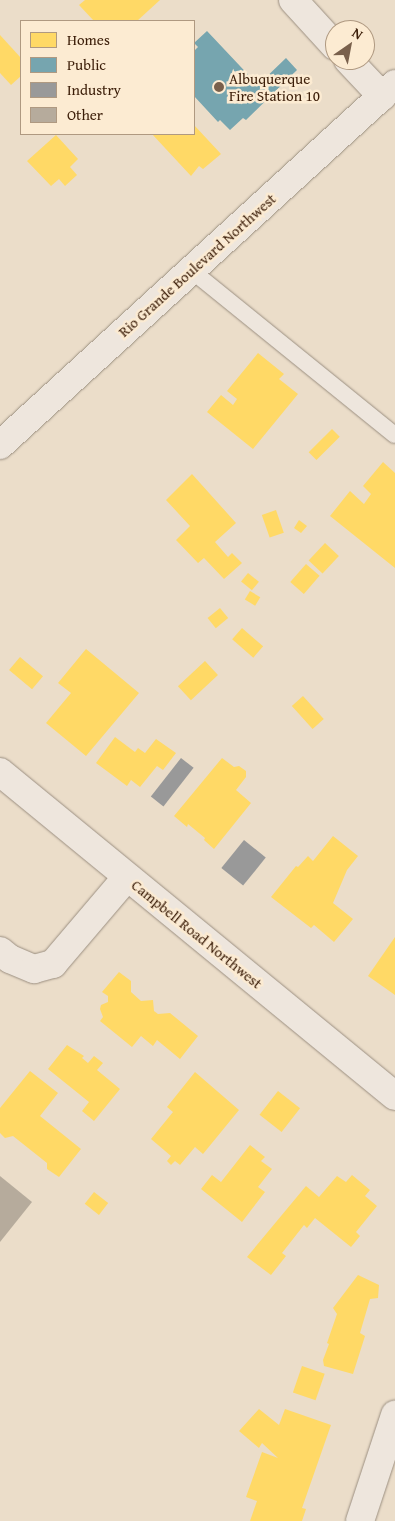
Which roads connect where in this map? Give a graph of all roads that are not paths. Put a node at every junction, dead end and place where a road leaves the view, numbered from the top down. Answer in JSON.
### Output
{"nodes":[{"id":1,"x":292,"y":0,"type":"edge"},
{"id":2,"x":325,"y":35,"type":"edge"},
{"id":3,"x":362,"y":70,"type":"edge"},
{"id":4,"x":389,"y":90,"type":"edge"},
{"id":5,"x":191,"y":270,"type":"junction"},
{"id":6,"x":395,"y":435,"type":"edge"},
{"id":7,"x":0,"y":445,"type":"edge"},
{"id":8,"x":0,"y":772,"type":"edge"},
{"id":9,"x":127,"y":877,"type":"junction"},
{"id":10,"x":0,"y":951,"type":"edge"},
{"id":11,"x":395,"y":1096,"type":"edge"},
{"id":12,"x":395,"y":1415,"type":"edge"},
{"id":13,"x":360,"y":1521,"type":"edge"}],
"edges":[{"from":1,"to":2,"type":"street"},
{"from":3,"to":4,"type":"street"},
{"from":4,"to":5,"type":"street","name":"Rio Grande Boulevard Northwest"},
{"from":5,"to":6,"type":"lane"},
{"from":5,"to":7,"type":"street","name":"Rio Grande Boulevard Northwest"},
{"from":8,"to":9,"type":"street","name":"Campbell Road Northwest"},
{"from":9,"to":10,"type":"street"},
{"from":9,"to":11,"type":"street","name":"Campbell Road Northwest"},
{"from":12,"to":13,"type":"street"}]}
